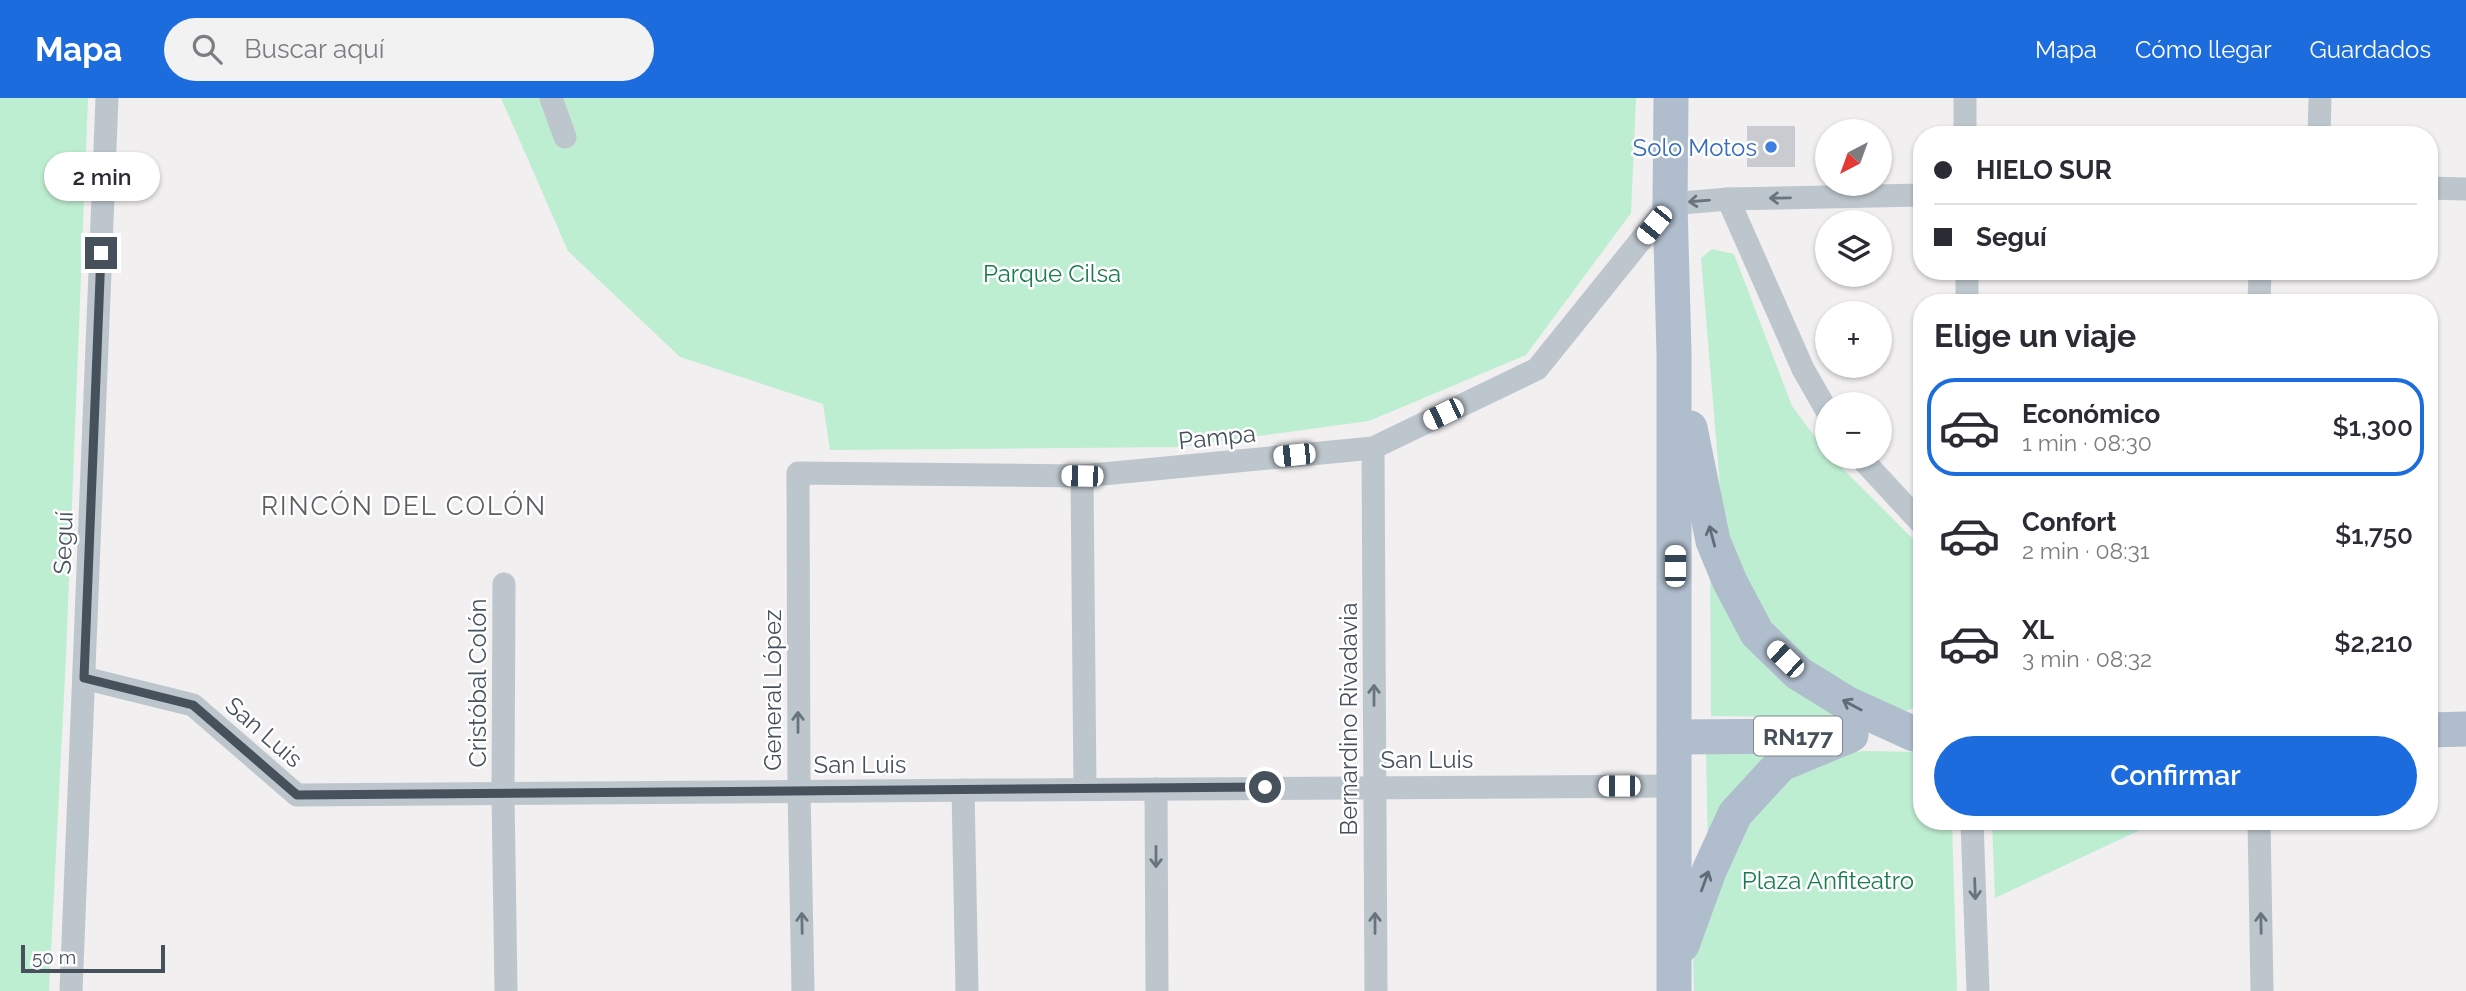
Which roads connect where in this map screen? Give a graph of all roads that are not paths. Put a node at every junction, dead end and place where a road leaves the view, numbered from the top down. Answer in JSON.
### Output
{"nodes":[{"id":1,"x":107,"y":98,"type":"edge"},
{"id":2,"x":551,"y":98,"type":"edge"},
{"id":3,"x":1671,"y":98,"type":"edge"},
{"id":4,"x":1965,"y":98,"type":"edge"},
{"id":5,"x":2320,"y":98,"type":"edge"},
{"id":6,"x":1965,"y":126,"type":"edge"},
{"id":7,"x":2319,"y":126,"type":"edge"},
{"id":8,"x":565,"y":137,"type":"dead end"},
{"id":9,"x":2438,"y":188,"type":"edge"},
{"id":10,"x":2466,"y":189,"type":"edge"},
{"id":11,"x":1913,"y":195,"type":"edge"},
{"id":12,"x":1728,"y":199,"type":"junction"},
{"id":13,"x":1670,"y":204,"type":"junction"},
{"id":14,"x":1674,"y":353,"type":"junction"},
{"id":15,"x":1816,"y":392,"type":"edge"},
{"id":16,"x":1373,"y":448,"type":"junction"},
{"id":17,"x":1871,"y":469,"type":"edge"},
{"id":18,"x":798,"y":473,"type":"joint"},
{"id":19,"x":1082,"y":476,"type":"junction"},
{"id":20,"x":1913,"y":514,"type":"edge"},
{"id":21,"x":504,"y":584,"type":"dead end"},
{"id":22,"x":84,"y":678,"type":"junction"},
{"id":23,"x":2466,"y":729,"type":"edge"},
{"id":24,"x":2438,"y":730,"type":"edge"},
{"id":25,"x":1913,"y":732,"type":"edge"},
{"id":26,"x":1913,"y":734,"type":"edge"},
{"id":27,"x":1851,"y":736,"type":"junction"},
{"id":28,"x":1675,"y":737,"type":"junction"},
{"id":29,"x":1374,"y":785,"type":"junction"},
{"id":30,"x":1673,"y":786,"type":"junction"},
{"id":31,"x":1085,"y":789,"type":"junction"},
{"id":32,"x":1156,"y":789,"type":"junction"},
{"id":33,"x":799,"y":790,"type":"junction"},
{"id":34,"x":963,"y":790,"type":"junction"},
{"id":35,"x":503,"y":795,"type":"junction"},
{"id":36,"x":1972,"y":830,"type":"edge"},
{"id":37,"x":2259,"y":830,"type":"edge"},
{"id":38,"x":1674,"y":980,"type":"edge"},
{"id":39,"x":71,"y":991,"type":"edge"},
{"id":40,"x":506,"y":991,"type":"edge"},
{"id":41,"x":803,"y":991,"type":"edge"},
{"id":42,"x":967,"y":991,"type":"edge"},
{"id":43,"x":1157,"y":991,"type":"edge"},
{"id":44,"x":1376,"y":991,"type":"edge"},
{"id":45,"x":1978,"y":991,"type":"edge"},
{"id":46,"x":2262,"y":991,"type":"edge"}],
"edges":[{"from":1,"to":22,"type":"street","name":"Seguí"},
{"from":2,"to":8,"type":"street"},
{"from":3,"to":13,"type":"main road"},
{"from":4,"to":6,"type":"street"},
{"from":5,"to":7,"type":"street"},
{"from":9,"to":10,"type":"street"},
{"from":11,"to":12,"type":"street","one_way":true},
{"from":12,"to":13,"type":"street","one_way":true},
{"from":12,"to":15,"type":"street"},
{"from":13,"to":14,"type":"main road"},
{"from":13,"to":16,"type":"street","name":"Pampa"},
{"from":25,"to":14,"type":"main road","one_way":true},
{"from":14,"to":28,"type":"main road"},
{"from":16,"to":19,"type":"street","name":"Pampa"},
{"from":29,"to":16,"type":"street","name":"Bernardino Rivadavia","one_way":true},
{"from":17,"to":20,"type":"street"},
{"from":18,"to":19,"type":"street","name":"Pampa"},
{"from":33,"to":18,"type":"street","name":"General López","one_way":true},
{"from":19,"to":31,"type":"street"},
{"from":21,"to":35,"type":"street","name":"Cristóbal Colón"},
{"from":22,"to":35,"type":"street","name":"San Luis"},
{"from":22,"to":39,"type":"street","name":"Seguí"},
{"from":23,"to":24,"type":"main road"},
{"from":26,"to":27,"type":"main road","number":"RN177"},
{"from":27,"to":28,"type":"main road","number":"RN177"},
{"from":38,"to":27,"type":"main road","one_way":true},
{"from":28,"to":30,"type":"main road"},
{"from":29,"to":30,"type":"street","name":"San Luis"},
{"from":29,"to":32,"type":"street","name":"San Luis"},
{"from":44,"to":29,"type":"street","name":"Bernardino Rivadavia","one_way":true},
{"from":30,"to":38,"type":"main road"},
{"from":31,"to":32,"type":"street","name":"San Luis"},
{"from":31,"to":34,"type":"street","name":"San Luis"},
{"from":32,"to":43,"type":"street","one_way":true},
{"from":33,"to":34,"type":"street","name":"San Luis"},
{"from":33,"to":35,"type":"street","name":"San Luis"},
{"from":41,"to":33,"type":"street","name":"General López","one_way":true},
{"from":34,"to":42,"type":"street"},
{"from":35,"to":40,"type":"street","name":"Cristóbal Colón"},
{"from":36,"to":45,"type":"street","one_way":true},
{"from":46,"to":37,"type":"street","one_way":true}]}
